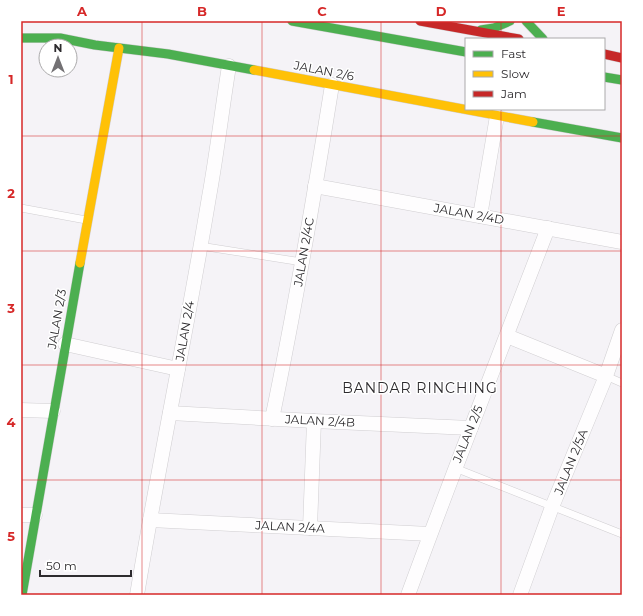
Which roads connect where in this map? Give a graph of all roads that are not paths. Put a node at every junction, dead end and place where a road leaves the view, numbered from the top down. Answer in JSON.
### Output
{"nodes":[{"id":1,"x":292,"y":21,"type":"edge"},
{"id":2,"x":420,"y":21,"type":"edge"},
{"id":3,"x":510,"y":21,"type":"edge"},
{"id":4,"x":519,"y":21,"type":"edge"},
{"id":5,"x":526,"y":21,"type":"edge"},
{"id":6,"x":475,"y":31,"type":"junction"},
{"id":7,"x":21,"y":38,"type":"edge"},
{"id":8,"x":510,"y":38,"type":"edge"},
{"id":9,"x":515,"y":38,"type":"edge"},
{"id":10,"x":542,"y":38,"type":"edge"},
{"id":11,"x":119,"y":48,"type":"junction"},
{"id":12,"x":465,"y":52,"type":"edge"},
{"id":13,"x":605,"y":54,"type":"edge"},
{"id":14,"x":622,"y":58,"type":"edge"},
{"id":15,"x":229,"y":66,"type":"junction"},
{"id":16,"x":605,"y":77,"type":"edge"},
{"id":17,"x":622,"y":80,"type":"edge"},
{"id":18,"x":332,"y":85,"type":"junction"},
{"id":19,"x":465,"y":110,"type":"edge"},
{"id":20,"x":465,"y":110,"type":"edge"},
{"id":21,"x":497,"y":116,"type":"junction"},
{"id":22,"x":622,"y":138,"type":"edge"},
{"id":23,"x":315,"y":186,"type":"junction"},
{"id":24,"x":21,"y":208,"type":"edge"},
{"id":25,"x":480,"y":216,"type":"junction"},
{"id":26,"x":88,"y":220,"type":"junction"},
{"id":27,"x":548,"y":228,"type":"junction"},
{"id":28,"x":622,"y":242,"type":"edge"},
{"id":29,"x":200,"y":246,"type":"junction"},
{"id":30,"x":302,"y":262,"type":"junction"},
{"id":31,"x":622,"y":330,"type":"edge"},
{"id":32,"x":506,"y":336,"type":"junction"},
{"id":33,"x":65,"y":344,"type":"junction"},
{"id":34,"x":178,"y":369,"type":"junction"},
{"id":35,"x":606,"y":376,"type":"junction"},
{"id":36,"x":622,"y":383,"type":"edge"},
{"id":37,"x":21,"y":410,"type":"edge"},
{"id":38,"x":53,"y":411,"type":"junction"},
{"id":39,"x":170,"y":413,"type":"junction"},
{"id":40,"x":272,"y":419,"type":"junction"},
{"id":41,"x":314,"y":422,"type":"junction"},
{"id":42,"x":470,"y":428,"type":"junction"},
{"id":43,"x":455,"y":468,"type":"junction"},
{"id":44,"x":552,"y":507,"type":"junction"},
{"id":45,"x":21,"y":514,"type":"edge"},
{"id":46,"x":36,"y":515,"type":"junction"},
{"id":47,"x":150,"y":520,"type":"junction"},
{"id":48,"x":310,"y":528,"type":"junction"},
{"id":49,"x":430,"y":534,"type":"junction"},
{"id":50,"x":622,"y":534,"type":"edge"},
{"id":51,"x":22,"y":595,"type":"edge"},
{"id":52,"x":137,"y":595,"type":"edge"},
{"id":53,"x":408,"y":595,"type":"edge"},
{"id":54,"x":520,"y":595,"type":"edge"}],
"edges":[{"from":1,"to":12,"type":"street"},
{"from":2,"to":6,"type":"street"},
{"from":3,"to":6,"type":"street"},
{"from":4,"to":9,"type":"street"},
{"from":5,"to":10,"type":"street"},
{"from":6,"to":8,"type":"street"},
{"from":7,"to":11,"type":"street","name":"JALAN 2/6"},
{"from":11,"to":15,"type":"street","name":"JALAN 2/6"},
{"from":11,"to":26,"type":"street","name":"JALAN 2/3"},
{"from":13,"to":14,"type":"street"},
{"from":15,"to":18,"type":"street","name":"JALAN 2/6"},
{"from":15,"to":29,"type":"street","name":"JALAN 2/4"},
{"from":16,"to":17,"type":"street"},
{"from":18,"to":20,"type":"street","name":"JALAN 2/6"},
{"from":18,"to":23,"type":"street","name":"JALAN 2/4C"},
{"from":19,"to":21,"type":"street","name":"JALAN 2/6"},
{"from":21,"to":22,"type":"street","name":"JALAN 2/6"},
{"from":21,"to":25,"type":"street"},
{"from":23,"to":25,"type":"street","name":"JALAN 2/4D"},
{"from":23,"to":30,"type":"street","name":"JALAN 2/4C"},
{"from":24,"to":26,"type":"lane"},
{"from":25,"to":27,"type":"street","name":"JALAN 2/4D"},
{"from":26,"to":33,"type":"street","name":"JALAN 2/3"},
{"from":27,"to":28,"type":"street","name":"JALAN 2/4D"},
{"from":27,"to":32,"type":"street","name":"JALAN 2/5"},
{"from":29,"to":30,"type":"lane"},
{"from":29,"to":34,"type":"street","name":"JALAN 2/4"},
{"from":30,"to":40,"type":"street","name":"JALAN 2/4C"},
{"from":31,"to":35,"type":"street","name":"JALAN 2/5A"},
{"from":32,"to":35,"type":"street"},
{"from":32,"to":42,"type":"street","name":"JALAN 2/5"},
{"from":33,"to":34,"type":"street"},
{"from":33,"to":38,"type":"street","name":"JALAN 2/3"},
{"from":34,"to":39,"type":"street","name":"JALAN 2/4"},
{"from":35,"to":36,"type":"lane"},
{"from":35,"to":44,"type":"street","name":"JALAN 2/5A"},
{"from":37,"to":38,"type":"street"},
{"from":38,"to":46,"type":"street","name":"JALAN 2/3"},
{"from":39,"to":40,"type":"street","name":"JALAN 2/4B"},
{"from":39,"to":47,"type":"street","name":"JALAN 2/4"},
{"from":40,"to":41,"type":"street","name":"JALAN 2/4B"},
{"from":41,"to":42,"type":"street","name":"JALAN 2/4B"},
{"from":41,"to":48,"type":"street"},
{"from":42,"to":43,"type":"street","name":"JALAN 2/5"},
{"from":43,"to":44,"type":"lane"},
{"from":43,"to":49,"type":"street","name":"JALAN 2/5"},
{"from":44,"to":50,"type":"lane"},
{"from":44,"to":54,"type":"street","name":"JALAN 2/5A"},
{"from":45,"to":46,"type":"street"},
{"from":46,"to":51,"type":"street","name":"JALAN 2/3"},
{"from":47,"to":48,"type":"street","name":"JALAN 2/4A"},
{"from":47,"to":52,"type":"street","name":"JALAN 2/4"},
{"from":48,"to":49,"type":"street","name":"JALAN 2/4A"},
{"from":49,"to":53,"type":"street","name":"JALAN 2/5"}]}
